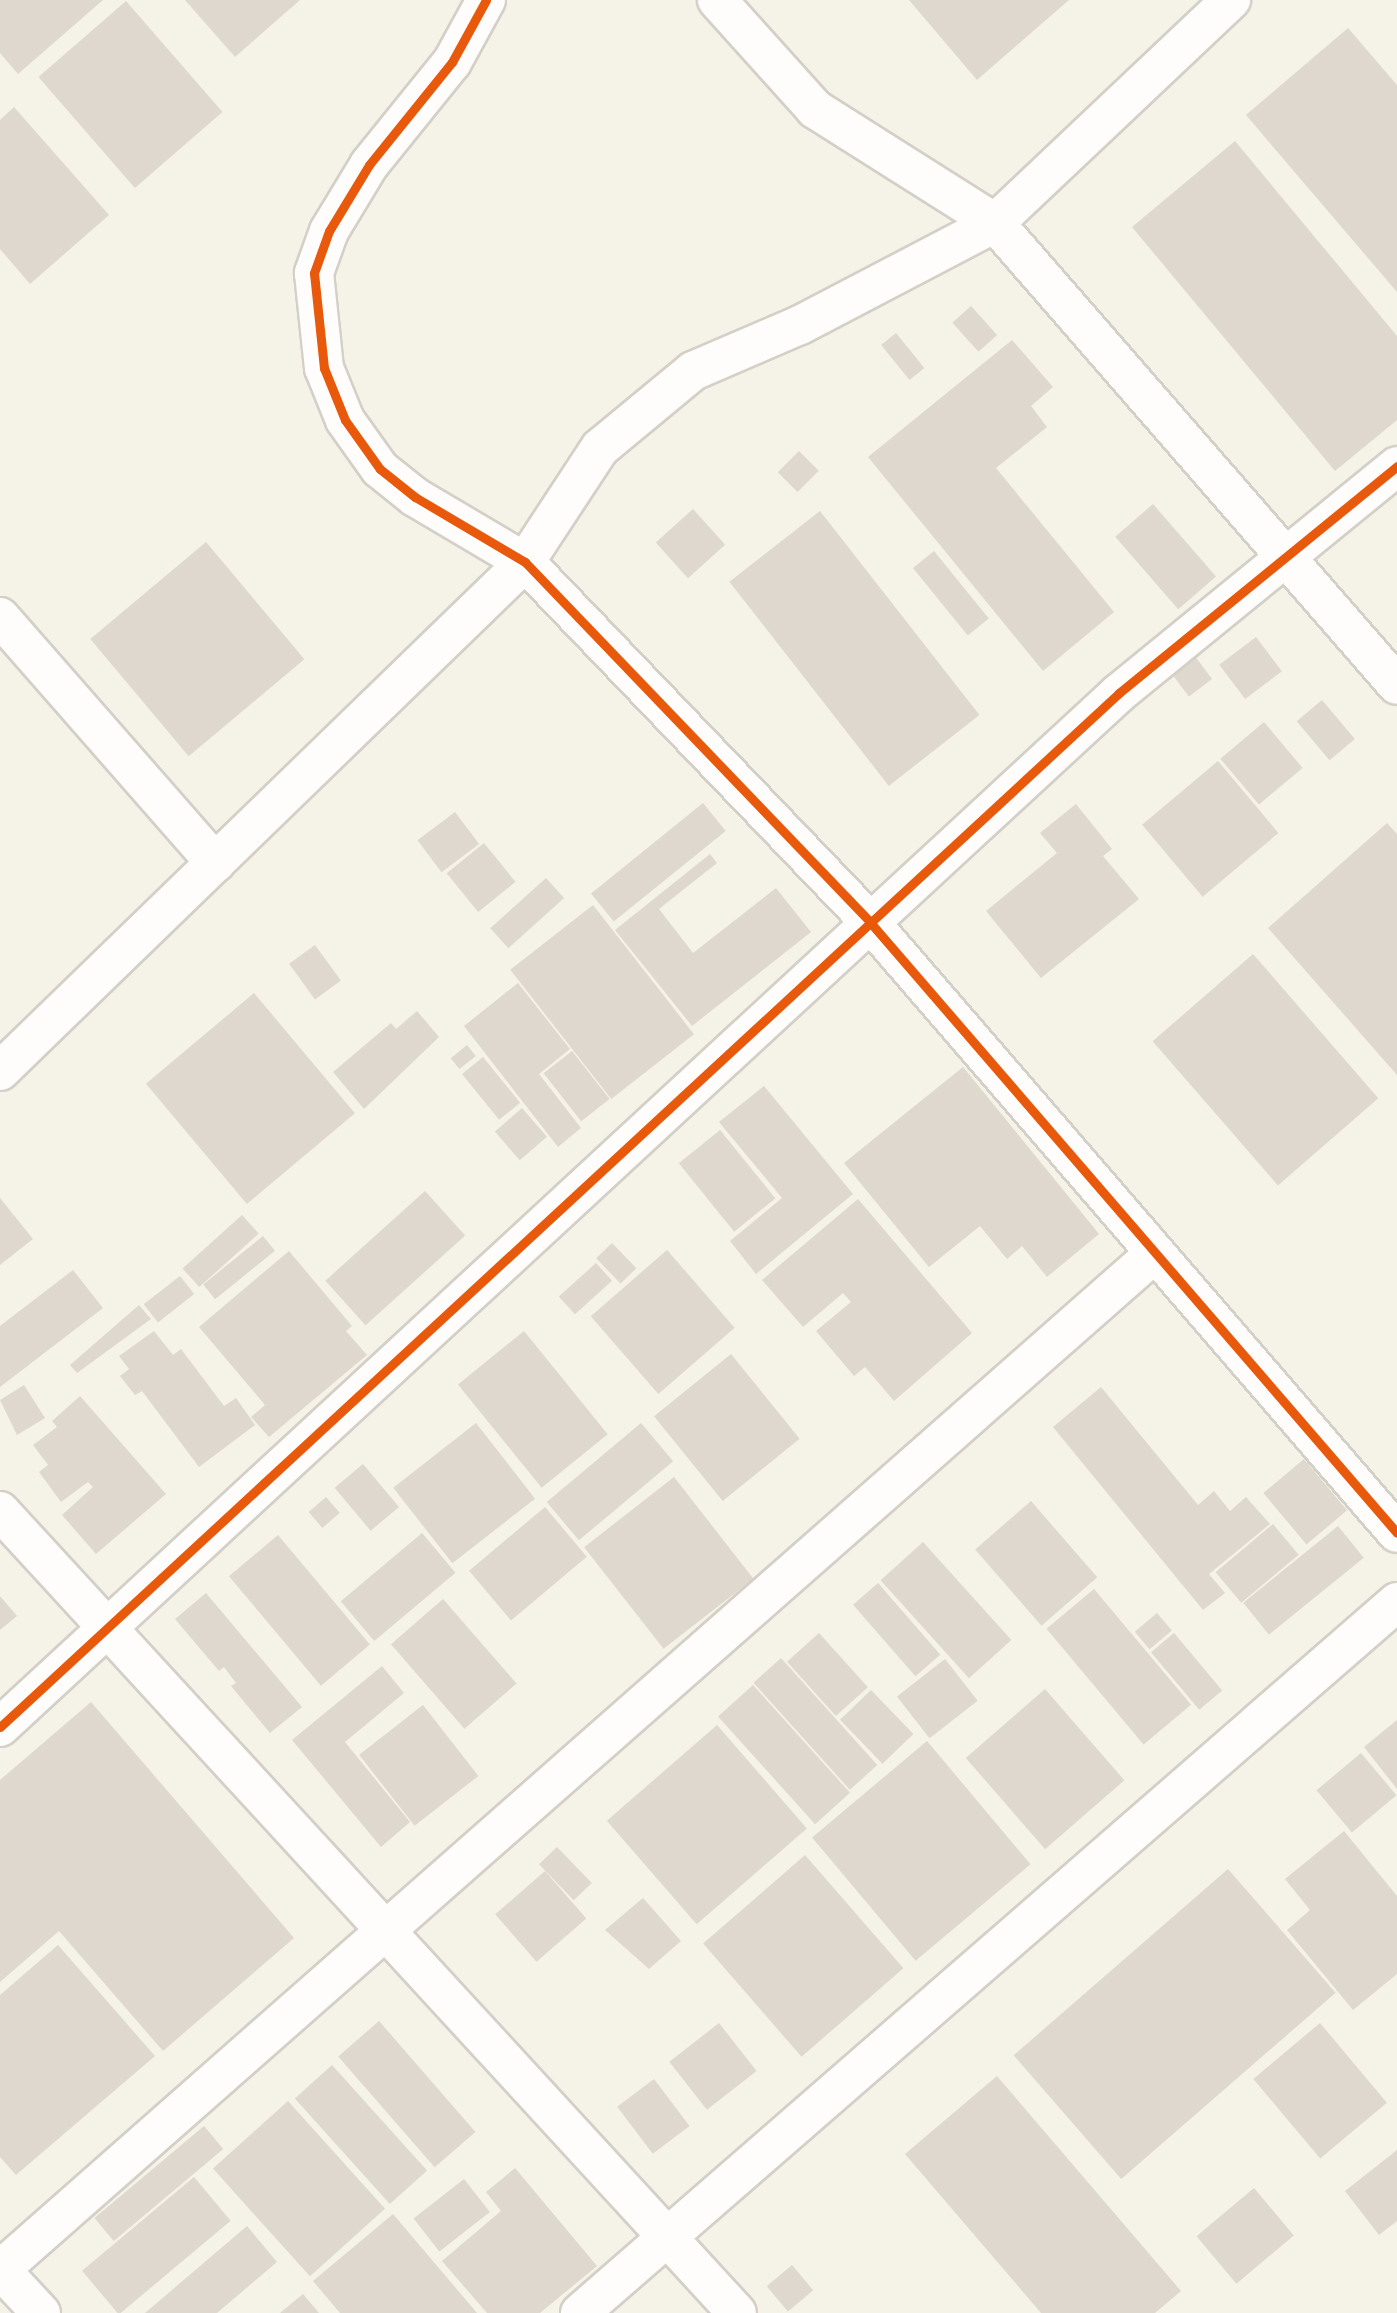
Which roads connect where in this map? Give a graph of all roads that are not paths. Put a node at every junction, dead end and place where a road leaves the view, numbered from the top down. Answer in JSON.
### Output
{"nodes":[{"id":1,"x":486,"y":0,"type":"edge"},
{"id":2,"x":717,"y":0,"type":"edge"},
{"id":3,"x":1231,"y":0,"type":"edge"},
{"id":4,"x":995,"y":223,"type":"junction"},
{"id":5,"x":1397,"y":466,"type":"edge"},
{"id":6,"x":1282,"y":560,"type":"junction"},
{"id":7,"x":525,"y":562,"type":"junction"},
{"id":8,"x":0,"y":617,"type":"edge"},
{"id":9,"x":1397,"y":685,"type":"edge"},
{"id":10,"x":215,"y":863,"type":"junction"},
{"id":11,"x":869,"y":921,"type":"junction"},
{"id":12,"x":0,"y":1071,"type":"edge"},
{"id":13,"x":1154,"y":1253,"type":"junction"},
{"id":14,"x":0,"y":1511,"type":"edge"},
{"id":15,"x":1397,"y":1533,"type":"edge"},
{"id":16,"x":1397,"y":1602,"type":"edge"},
{"id":17,"x":104,"y":1631,"type":"junction"},
{"id":18,"x":0,"y":1727,"type":"edge"},
{"id":19,"x":385,"y":1928,"type":"junction"},
{"id":20,"x":669,"y":2234,"type":"junction"},
{"id":21,"x":0,"y":2270,"type":"edge"},
{"id":22,"x":41,"y":2313,"type":"edge"},
{"id":23,"x":580,"y":2313,"type":"edge"},
{"id":24,"x":737,"y":2313,"type":"edge"}],
"edges":[{"from":1,"to":7,"type":"street"},
{"from":2,"to":4,"type":"street"},
{"from":3,"to":4,"type":"street"},
{"from":4,"to":6,"type":"street"},
{"from":4,"to":7,"type":"street"},
{"from":5,"to":6,"type":"street"},
{"from":6,"to":9,"type":"street"},
{"from":6,"to":11,"type":"street"},
{"from":7,"to":10,"type":"street"},
{"from":7,"to":11,"type":"street"},
{"from":8,"to":10,"type":"street"},
{"from":10,"to":12,"type":"street"},
{"from":11,"to":13,"type":"street"},
{"from":11,"to":17,"type":"street"},
{"from":13,"to":15,"type":"street"},
{"from":13,"to":19,"type":"street"},
{"from":14,"to":17,"type":"street"},
{"from":16,"to":20,"type":"street"},
{"from":17,"to":18,"type":"street"},
{"from":17,"to":19,"type":"street"},
{"from":19,"to":20,"type":"street"},
{"from":19,"to":21,"type":"street"},
{"from":20,"to":23,"type":"street"},
{"from":20,"to":24,"type":"street"},
{"from":21,"to":22,"type":"street"}]}
